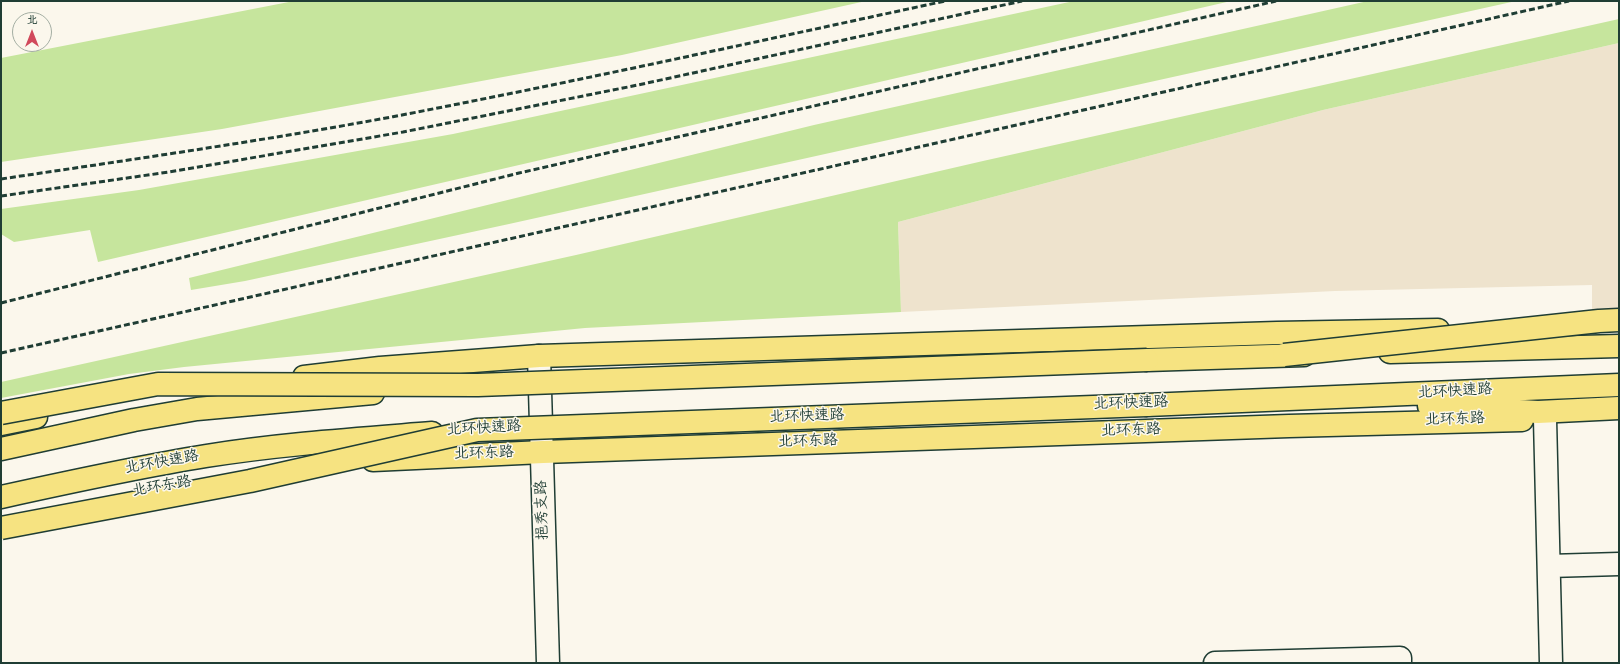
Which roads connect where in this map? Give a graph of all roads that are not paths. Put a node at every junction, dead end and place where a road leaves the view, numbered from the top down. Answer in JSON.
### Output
{"nodes":[{"id":1,"x":1619,"y":320,"type":"edge"},
{"id":2,"x":1619,"y":327,"type":"edge"},
{"id":3,"x":1619,"y":346,"type":"edge"},
{"id":4,"x":1284,"y":355,"type":"junction"},
{"id":5,"x":539,"y":356,"type":"junction"},
{"id":6,"x":478,"y":384,"type":"junction"},
{"id":7,"x":1619,"y":385,"type":"edge"},
{"id":8,"x":1296,"y":400,"type":"junction"},
{"id":9,"x":1619,"y":408,"type":"edge"},
{"id":10,"x":1,"y":413,"type":"edge"},
{"id":11,"x":1619,"y":417,"type":"edge"},
{"id":12,"x":1545,"y":419,"type":"junction"},
{"id":13,"x":1,"y":424,"type":"edge"},
{"id":14,"x":477,"y":430,"type":"junction"},
{"id":15,"x":1,"y":449,"type":"edge"},
{"id":16,"x":542,"y":452,"type":"junction"},
{"id":17,"x":1,"y":497,"type":"edge"},
{"id":18,"x":1,"y":518,"type":"edge"},
{"id":19,"x":1,"y":528,"type":"edge"},
{"id":20,"x":1619,"y":564,"type":"edge"},
{"id":21,"x":1549,"y":566,"type":"junction"},
{"id":22,"x":548,"y":663,"type":"edge"},
{"id":23,"x":1215,"y":663,"type":"edge"},
{"id":24,"x":1400,"y":663,"type":"edge"},
{"id":25,"x":1551,"y":663,"type":"edge"}],
"edges":[{"from":1,"to":4,"type":"main road","bridge":true},
{"from":2,"to":5,"type":"main road"},
{"from":3,"to":4,"type":"main road","bridge":true},
{"from":4,"to":6,"type":"main road","bridge":true},
{"from":5,"to":13,"type":"main road"},
{"from":5,"to":16,"type":"street","name":"挹秀支路"},
{"from":6,"to":10,"type":"main road","bridge":true},
{"from":6,"to":15,"type":"main road","bridge":true},
{"from":7,"to":8,"type":"main road","name":"北环快速路"},
{"from":8,"to":9,"type":"main road"},
{"from":8,"to":14,"type":"main road","name":"北环快速路","bridge":true},
{"from":11,"to":12,"type":"main road","name":"北环东路"},
{"from":12,"to":16,"type":"main road","name":"北环东路"},
{"from":12,"to":21,"type":"street"},
{"from":14,"to":17,"type":"main road","name":"北环快速路","bridge":true},
{"from":14,"to":19,"type":"main road","bridge":true},
{"from":16,"to":18,"type":"main road","name":"北环东路"},
{"from":16,"to":22,"type":"street","name":"挹秀支路"},
{"from":20,"to":21,"type":"street"},
{"from":21,"to":25,"type":"street"},
{"from":23,"to":24,"type":"street"}]}
